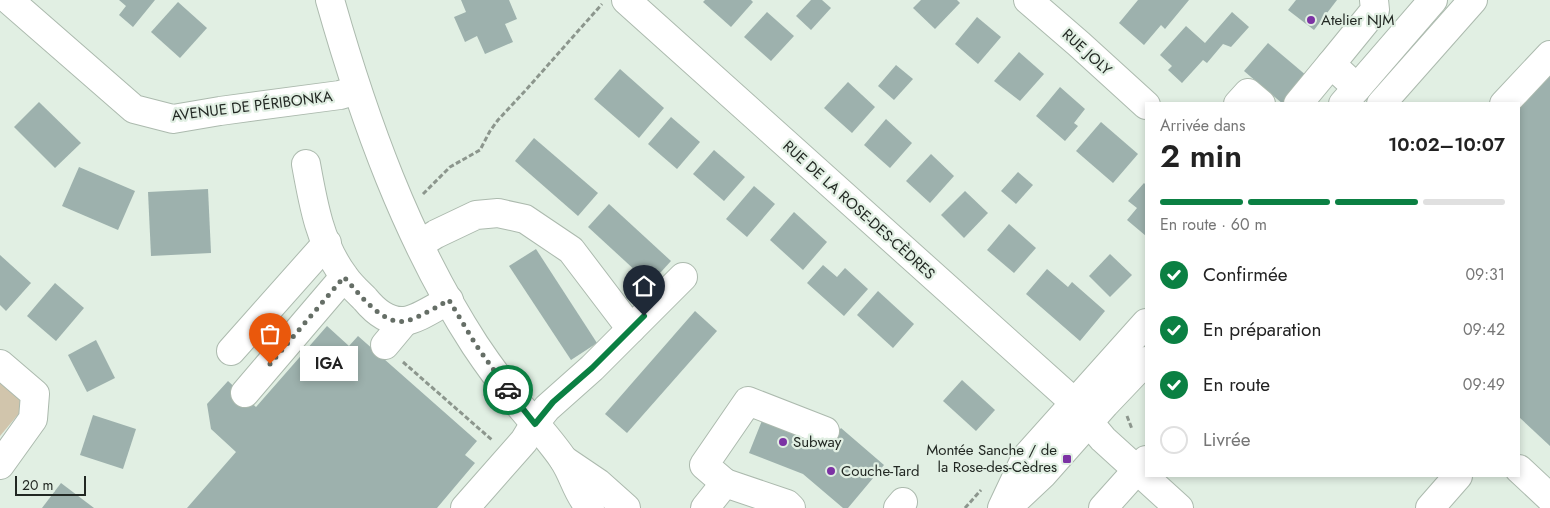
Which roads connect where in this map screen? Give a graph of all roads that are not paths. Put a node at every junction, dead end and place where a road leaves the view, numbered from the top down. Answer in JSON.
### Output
{"nodes":[{"id":1,"x":9,"y":0,"type":"edge"},
{"id":2,"x":330,"y":0,"type":"edge"},
{"id":3,"x":1028,"y":0,"type":"edge"},
{"id":4,"x":1374,"y":0,"type":"edge"},
{"id":5,"x":1473,"y":0,"type":"edge"},
{"id":6,"x":1431,"y":1,"type":"edge"},
{"id":7,"x":614,"y":2,"type":"edge"},
{"id":8,"x":1454,"y":22,"type":"junction"},
{"id":9,"x":1339,"y":54,"type":"junction"},
{"id":10,"x":1550,"y":55,"type":"edge"},
{"id":11,"x":1358,"y":86,"type":"edge"},
{"id":12,"x":357,"y":90,"type":"junction"},
{"id":13,"x":1240,"y":102,"type":"edge"},
{"id":14,"x":1259,"y":102,"type":"edge"},
{"id":15,"x":1300,"y":102,"type":"edge"},
{"id":16,"x":1383,"y":102,"type":"edge"},
{"id":17,"x":1506,"y":102,"type":"edge"},
{"id":18,"x":1145,"y":104,"type":"edge"},
{"id":19,"x":306,"y":164,"type":"dead end"},
{"id":20,"x":327,"y":243,"type":"junction"},
{"id":21,"x":420,"y":244,"type":"junction"},
{"id":22,"x":344,"y":277,"type":"junction"},
{"id":23,"x":683,"y":277,"type":"dead end"},
{"id":24,"x":449,"y":300,"type":"junction"},
{"id":25,"x":405,"y":321,"type":"junction"},
{"id":26,"x":1145,"y":324,"type":"edge"},
{"id":27,"x":631,"y":329,"type":"junction"},
{"id":28,"x":385,"y":345,"type":"dead end"},
{"id":29,"x":230,"y":351,"type":"dead end"},
{"id":30,"x":1145,"y":362,"type":"edge"},
{"id":31,"x":0,"y":364,"type":"edge"},
{"id":32,"x":245,"y":393,"type":"dead end"},
{"id":33,"x":1081,"y":414,"type":"junction"},
{"id":34,"x":535,"y":424,"type":"junction"},
{"id":35,"x":825,"y":431,"type":"dead end"},
{"id":36,"x":564,"y":460,"type":"junction"},
{"id":37,"x":0,"y":465,"type":"edge"},
{"id":38,"x":1142,"y":465,"type":"edge"},
{"id":39,"x":1520,"y":471,"type":"edge"},
{"id":40,"x":1152,"y":477,"type":"edge"},
{"id":41,"x":1457,"y":477,"type":"edge"},
{"id":42,"x":1550,"y":498,"type":"edge"},
{"id":43,"x":714,"y":500,"type":"edge"},
{"id":44,"x":465,"y":508,"type":"edge"},
{"id":45,"x":590,"y":508,"type":"edge"},
{"id":46,"x":626,"y":508,"type":"edge"},
{"id":47,"x":791,"y":508,"type":"edge"},
{"id":48,"x":1002,"y":508,"type":"edge"},
{"id":49,"x":1007,"y":508,"type":"edge"},
{"id":50,"x":1103,"y":508,"type":"edge"},
{"id":51,"x":1179,"y":508,"type":"edge"},
{"id":52,"x":1430,"y":508,"type":"edge"}],
"edges":[{"from":1,"to":12,"type":"street","name":"AVENUE DE PÉRIBONKA"},
{"from":2,"to":12,"type":"street"},
{"from":3,"to":18,"type":"street","name":"RUE JOLY"},
{"from":4,"to":9,"type":"street"},
{"from":5,"to":8,"type":"street"},
{"from":6,"to":8,"type":"street"},
{"from":6,"to":11,"type":"street"},
{"from":7,"to":33,"type":"street","name":"RUE DE LA ROSE-DES-CÈDRES"},
{"from":8,"to":16,"type":"street"},
{"from":9,"to":11,"type":"street"},
{"from":9,"to":15,"type":"street"},
{"from":10,"to":17,"type":"street"},
{"from":12,"to":21,"type":"street"},
{"from":13,"to":14,"type":"street"},
{"from":19,"to":20,"type":"street"},
{"from":20,"to":22,"type":"street"},
{"from":20,"to":29,"type":"street"},
{"from":21,"to":24,"type":"street"},
{"from":21,"to":27,"type":"street"},
{"from":22,"to":25,"type":"street"},
{"from":22,"to":32,"type":"street"},
{"from":23,"to":27,"type":"street"},
{"from":24,"to":25,"type":"street"},
{"from":24,"to":34,"type":"street"},
{"from":25,"to":28,"type":"street"},
{"from":26,"to":33,"type":"street"},
{"from":27,"to":34,"type":"street"},
{"from":30,"to":33,"type":"street"},
{"from":31,"to":37,"type":"street"},
{"from":33,"to":38,"type":"street","name":"RUE DE LA ROSE-DES-CÈDRES"},
{"from":33,"to":48,"type":"street"},
{"from":33,"to":49,"type":"street"},
{"from":34,"to":36,"type":"street"},
{"from":34,"to":44,"type":"street"},
{"from":35,"to":43,"type":"street"},
{"from":36,"to":45,"type":"street"},
{"from":36,"to":46,"type":"street"},
{"from":38,"to":50,"type":"street"},
{"from":39,"to":42,"type":"street"},
{"from":40,"to":51,"type":"street","name":"RUE DE LA ROSE-DES-CÈDRES"},
{"from":41,"to":52,"type":"street"},
{"from":43,"to":47,"type":"street"}]}
